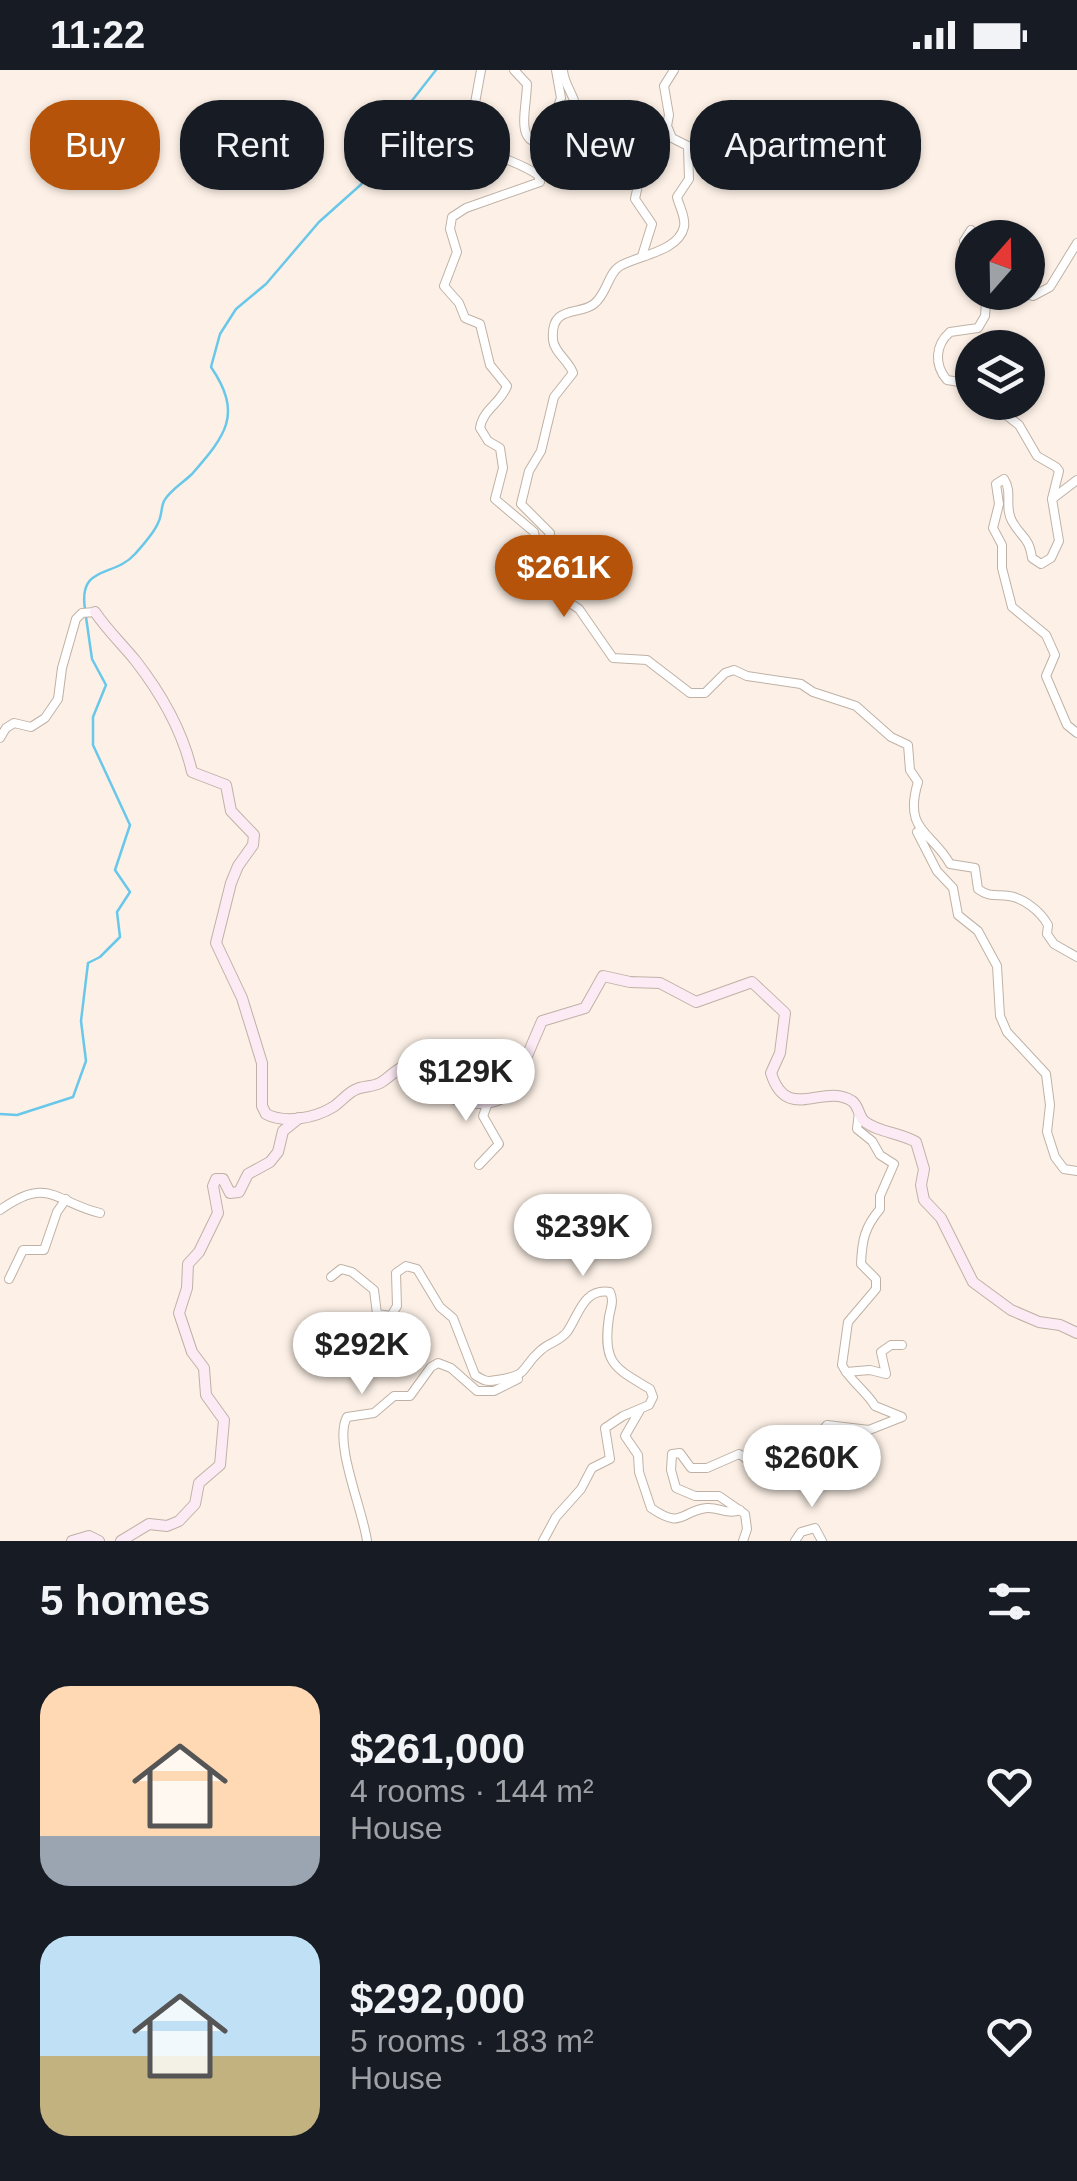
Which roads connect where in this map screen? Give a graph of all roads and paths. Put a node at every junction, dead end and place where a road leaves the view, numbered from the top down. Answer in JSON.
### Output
{"nodes":[{"id":1,"x":481,"y":70,"type":"edge"},
{"id":2,"x":514,"y":70,"type":"edge"},
{"id":3,"x":560,"y":70,"type":"edge"},
{"id":4,"x":674,"y":70,"type":"edge"},
{"id":5,"x":1077,"y":242,"type":"edge"},
{"id":6,"x":642,"y":256,"type":"junction"},
{"id":7,"x":1045,"y":290,"type":"edge"},
{"id":8,"x":985,"y":310,"type":"edge"},
{"id":9,"x":964,"y":330,"type":"edge"},
{"id":10,"x":955,"y":331,"type":"edge"},
{"id":11,"x":955,"y":381,"type":"edge"},
{"id":12,"x":1012,"y":420,"type":"edge"},
{"id":13,"x":1077,"y":480,"type":"edge"},
{"id":14,"x":1052,"y":499,"type":"junction"},
{"id":15,"x":546,"y":567,"type":"junction"},
{"id":16,"x":88,"y":612,"type":"joint"},
{"id":17,"x":1077,"y":733,"type":"edge"},
{"id":18,"x":0,"y":738,"type":"edge"},
{"id":19,"x":918,"y":822,"type":"junction"},
{"id":20,"x":1077,"y":957,"type":"edge"},
{"id":21,"x":488,"y":1103,"type":"junction"},
{"id":22,"x":859,"y":1112,"type":"junction"},
{"id":23,"x":299,"y":1118,"type":"junction"},
{"id":24,"x":479,"y":1165,"type":"dead end"},
{"id":25,"x":1077,"y":1171,"type":"edge"},
{"id":26,"x":66,"y":1199,"type":"junction"},
{"id":27,"x":2,"y":1205,"type":"edge"},
{"id":28,"x":100,"y":1213,"type":"dead end"},
{"id":29,"x":330,"y":1277,"type":"dead end"},
{"id":30,"x":9,"y":1278,"type":"dead end"},
{"id":31,"x":1077,"y":1334,"type":"edge"},
{"id":32,"x":902,"y":1345,"type":"dead end"},
{"id":33,"x":846,"y":1372,"type":"junction"},
{"id":34,"x":520,"y":1375,"type":"junction"},
{"id":35,"x":640,"y":1410,"type":"junction"},
{"id":36,"x":740,"y":1510,"type":"junction"},
{"id":37,"x":72,"y":1541,"type":"edge"},
{"id":38,"x":99,"y":1541,"type":"edge"},
{"id":39,"x":121,"y":1541,"type":"edge"},
{"id":40,"x":366,"y":1541,"type":"edge"},
{"id":41,"x":542,"y":1541,"type":"edge"},
{"id":42,"x":743,"y":1541,"type":"edge"},
{"id":43,"x":795,"y":1541,"type":"edge"},
{"id":44,"x":822,"y":1541,"type":"edge"}],
"edges":[{"from":1,"to":15,"type":"street"},
{"from":2,"to":3,"type":"street"},
{"from":3,"to":6,"type":"street"},
{"from":4,"to":6,"type":"street"},
{"from":5,"to":7,"type":"street"},
{"from":6,"to":15,"type":"street"},
{"from":8,"to":9,"type":"street"},
{"from":10,"to":11,"type":"street"},
{"from":12,"to":14,"type":"street"},
{"from":13,"to":14,"type":"street"},
{"from":14,"to":17,"type":"street"},
{"from":15,"to":19,"type":"street"},
{"from":16,"to":18,"type":"street"},
{"from":16,"to":23,"type":"street"},
{"from":19,"to":20,"type":"street"},
{"from":19,"to":25,"type":"street"},
{"from":21,"to":22,"type":"street"},
{"from":21,"to":23,"type":"street"},
{"from":21,"to":24,"type":"street"},
{"from":22,"to":31,"type":"street"},
{"from":22,"to":33,"type":"street"},
{"from":23,"to":39,"type":"street"},
{"from":26,"to":27,"type":"street"},
{"from":26,"to":28,"type":"street"},
{"from":26,"to":30,"type":"street"},
{"from":29,"to":34,"type":"street"},
{"from":32,"to":33,"type":"street"},
{"from":33,"to":36,"type":"street"},
{"from":34,"to":35,"type":"street"},
{"from":34,"to":40,"type":"street"},
{"from":35,"to":36,"type":"street"},
{"from":35,"to":41,"type":"street"},
{"from":36,"to":42,"type":"street"},
{"from":37,"to":38,"type":"street"},
{"from":43,"to":44,"type":"street"}]}
